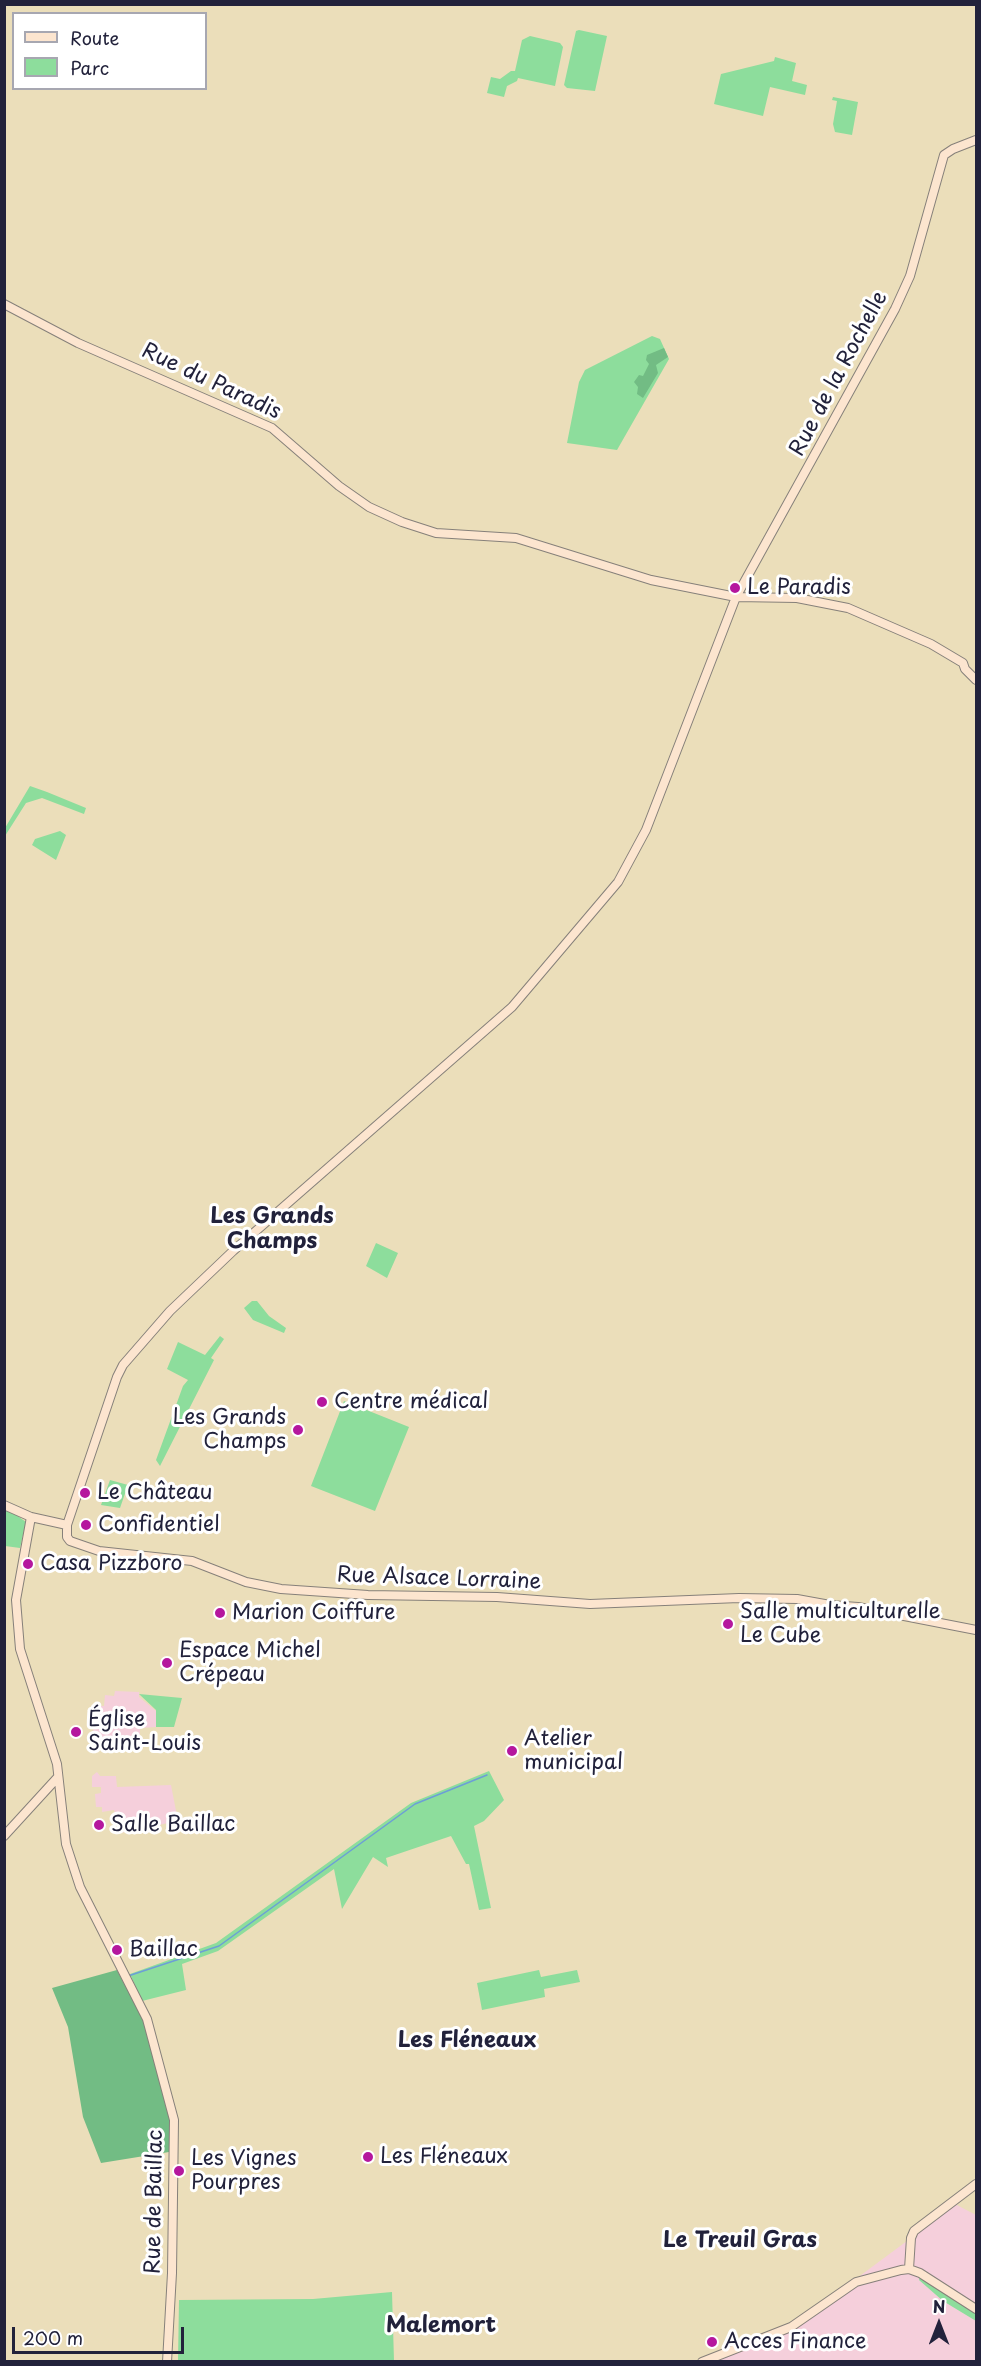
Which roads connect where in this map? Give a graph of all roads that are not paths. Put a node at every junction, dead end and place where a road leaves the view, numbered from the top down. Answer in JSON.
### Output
{"nodes":[{"id":1,"x":976,"y":140,"type":"edge"},
{"id":2,"x":4,"y":304,"type":"edge"},
{"id":3,"x":736,"y":597,"type":"junction"},
{"id":4,"x":976,"y":680,"type":"edge"},
{"id":5,"x":4,"y":1505,"type":"edge"},
{"id":6,"x":31,"y":1517,"type":"junction"},
{"id":7,"x":67,"y":1525,"type":"junction"},
{"id":8,"x":976,"y":1630,"type":"edge"},
{"id":9,"x":58,"y":1777,"type":"junction"},
{"id":10,"x":43,"y":1793,"type":"junction"},
{"id":11,"x":59,"y":1798,"type":"junction"},
{"id":12,"x":4,"y":1836,"type":"edge"},
{"id":13,"x":976,"y":2184,"type":"edge"},
{"id":14,"x":909,"y":2269,"type":"junction"},
{"id":15,"x":976,"y":2309,"type":"edge"},
{"id":16,"x":167,"y":2361,"type":"edge"},
{"id":17,"x":702,"y":2361,"type":"edge"}],
"edges":[{"from":1,"to":3,"type":"street","name":"Rue de la Rochelle"},
{"from":2,"to":3,"type":"street","name":"Rue du Paradis"},
{"from":3,"to":4,"type":"street","name":"Rue du Paradis"},
{"from":3,"to":7,"type":"street","name":"Rue de la Rochelle"},
{"from":5,"to":6,"type":"street"},
{"from":6,"to":7,"type":"street"},
{"from":6,"to":9,"type":"street","name":"Rue de Baillac"},
{"from":7,"to":8,"type":"street","name":"Rue Alsace Lorraine"},
{"from":9,"to":10,"type":"street"},
{"from":9,"to":11,"type":"street","name":"Rue de Baillac"},
{"from":10,"to":11,"type":"street"},
{"from":10,"to":12,"type":"street"},
{"from":11,"to":16,"type":"street","name":"Rue de Baillac"},
{"from":13,"to":14,"type":"street"},
{"from":14,"to":15,"type":"street"},
{"from":14,"to":17,"type":"street"}]}
